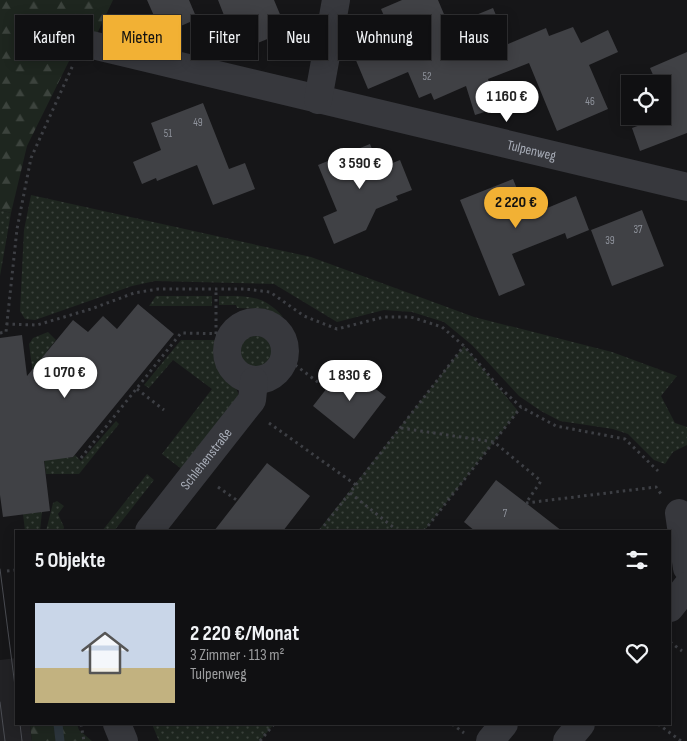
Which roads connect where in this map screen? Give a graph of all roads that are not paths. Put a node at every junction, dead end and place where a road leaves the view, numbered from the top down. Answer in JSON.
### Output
{"nodes":[{"id":1,"x":336,"y":0,"type":"edge"},
{"id":2,"x":93,"y":45,"type":"edge"},
{"id":3,"x":318,"y":100,"type":"junction"},
{"id":4,"x":687,"y":187,"type":"edge"},
{"id":5,"x":254,"y":381,"type":"junction"},
{"id":6,"x":676,"y":516,"type":"edge"},
{"id":7,"x":150,"y":530,"type":"edge"},
{"id":8,"x":687,"y":568,"type":"edge"},
{"id":9,"x":687,"y":586,"type":"edge"},
{"id":10,"x":671,"y":607,"type":"edge"},
{"id":11,"x":117,"y":725,"type":"edge"},
{"id":12,"x":502,"y":725,"type":"edge"},
{"id":13,"x":580,"y":725,"type":"edge"},
{"id":14,"x":479,"y":739,"type":"edge"},
{"id":15,"x":124,"y":741,"type":"edge"},
{"id":16,"x":567,"y":741,"type":"edge"}],
"edges":[{"from":1,"to":3,"type":"street"},
{"from":2,"to":3,"type":"street","name":"Tulpenweg"},
{"from":3,"to":4,"type":"street","name":"Tulpenweg"},
{"from":5,"to":5,"type":"street"},
{"from":5,"to":7,"type":"street","name":"Schlehenstraße"},
{"from":6,"to":8,"type":"street"},
{"from":9,"to":10,"type":"street"},
{"from":11,"to":15,"type":"street"},
{"from":12,"to":14,"type":"street"},
{"from":13,"to":16,"type":"street"}]}
